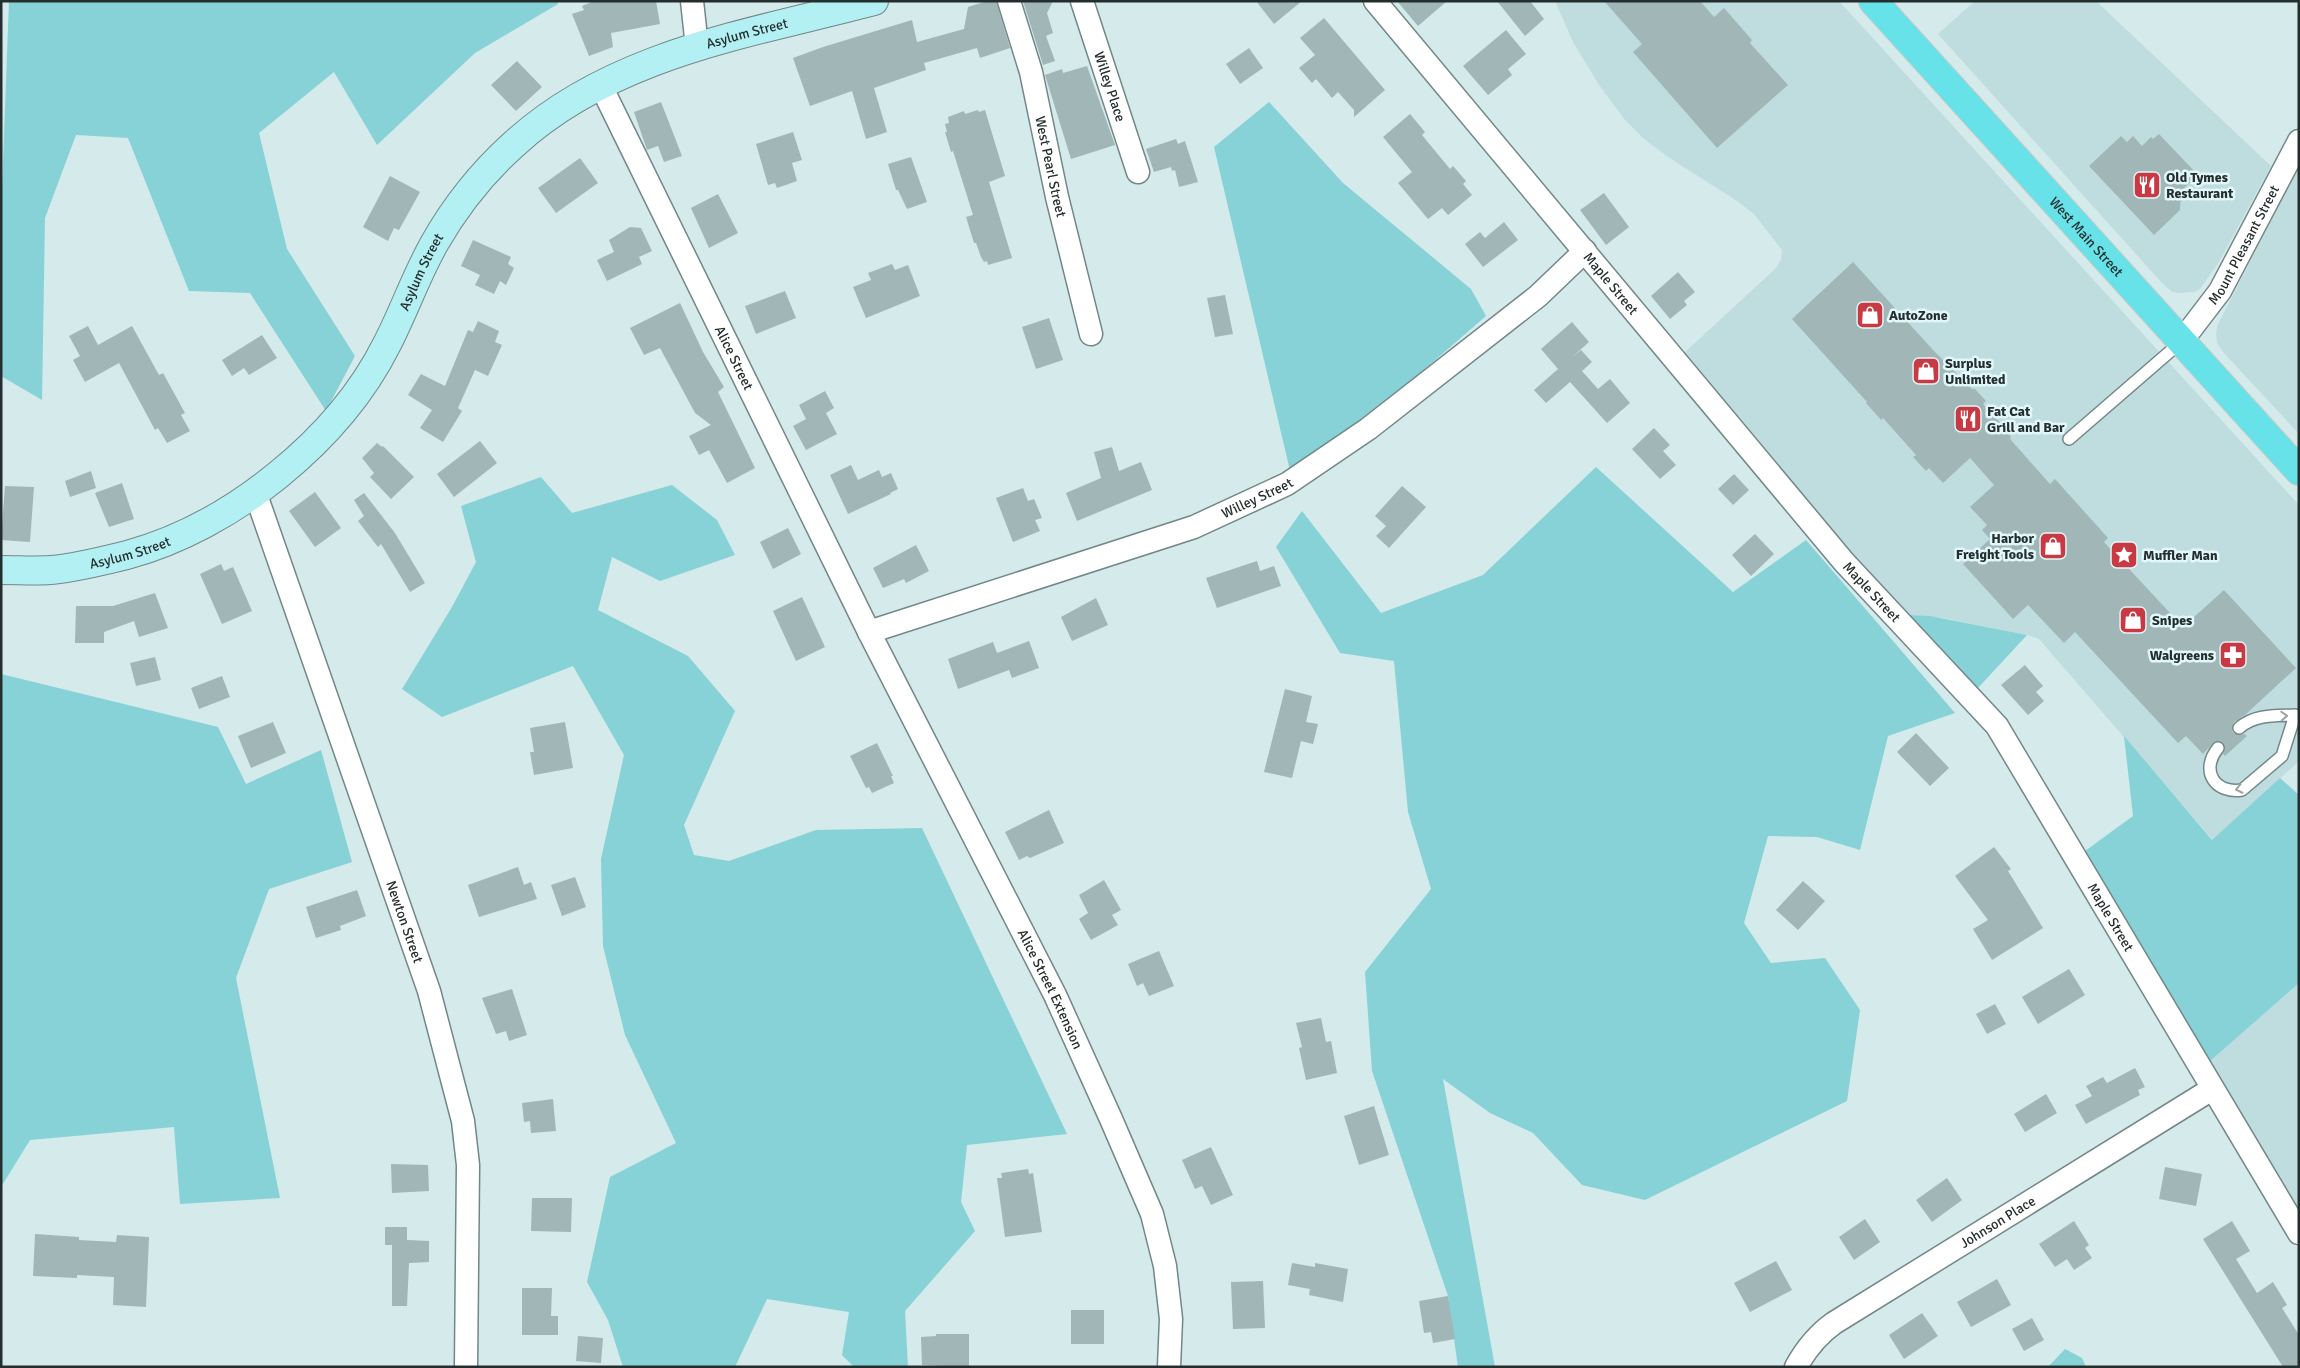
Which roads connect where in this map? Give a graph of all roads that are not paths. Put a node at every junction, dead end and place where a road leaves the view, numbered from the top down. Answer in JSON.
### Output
{"nodes":[{"id":1,"x":692,"y":1,"type":"edge"},
{"id":2,"x":874,"y":1,"type":"edge"},
{"id":3,"x":1010,"y":1,"type":"edge"},
{"id":4,"x":1082,"y":1,"type":"edge"},
{"id":5,"x":1375,"y":1,"type":"edge"},
{"id":6,"x":1873,"y":1,"type":"edge"},
{"id":7,"x":697,"y":47,"type":"junction"},
{"id":8,"x":600,"y":84,"type":"junction"},
{"id":9,"x":2299,"y":141,"type":"edge"},
{"id":10,"x":1138,"y":172,"type":"dead end"},
{"id":11,"x":1585,"y":251,"type":"junction"},
{"id":12,"x":1092,"y":334,"type":"dead end"},
{"id":13,"x":2181,"y":342,"type":"junction"},
{"id":14,"x":2069,"y":439,"type":"dead end"},
{"id":15,"x":2299,"y":471,"type":"edge"},
{"id":16,"x":256,"y":492,"type":"junction"},
{"id":17,"x":1,"y":570,"type":"edge"},
{"id":18,"x":869,"y":632,"type":"junction"},
{"id":19,"x":2240,"y":728,"type":"dead end"},
{"id":20,"x":2218,"y":748,"type":"dead end"},
{"id":21,"x":2212,"y":1089,"type":"junction"},
{"id":22,"x":2299,"y":1233,"type":"edge"},
{"id":23,"x":466,"y":1367,"type":"edge"},
{"id":24,"x":1169,"y":1367,"type":"edge"},
{"id":25,"x":1796,"y":1367,"type":"edge"}],
"edges":[{"from":1,"to":7,"type":"street"},
{"from":2,"to":7,"type":"street","name":"Asylum Street"},
{"from":3,"to":12,"type":"street","name":"West Pearl Street"},
{"from":4,"to":10,"type":"street","name":"Willey Place"},
{"from":5,"to":11,"type":"street","name":"Maple Street"},
{"from":6,"to":13,"type":"main road","name":"West Main Street"},
{"from":7,"to":8,"type":"street","name":"Asylum Street"},
{"from":8,"to":16,"type":"street","name":"Asylum Street"},
{"from":8,"to":18,"type":"street","name":"Alice Street"},
{"from":9,"to":13,"type":"street","name":"Mount Pleasant Street"},
{"from":11,"to":18,"type":"street","name":"Willey Street"},
{"from":11,"to":21,"type":"street","name":"Maple Street"},
{"from":13,"to":14,"type":"lane"},
{"from":13,"to":15,"type":"main road","name":"West Main Street"},
{"from":16,"to":17,"type":"street","name":"Asylum Street"},
{"from":16,"to":23,"type":"street","name":"Newton Street"},
{"from":18,"to":24,"type":"street","name":"Alice Street Extension"},
{"from":19,"to":20,"type":"lane","one_way":true},
{"from":21,"to":22,"type":"street","name":"Maple Street"},
{"from":21,"to":25,"type":"street","name":"Johnson Place"}]}
